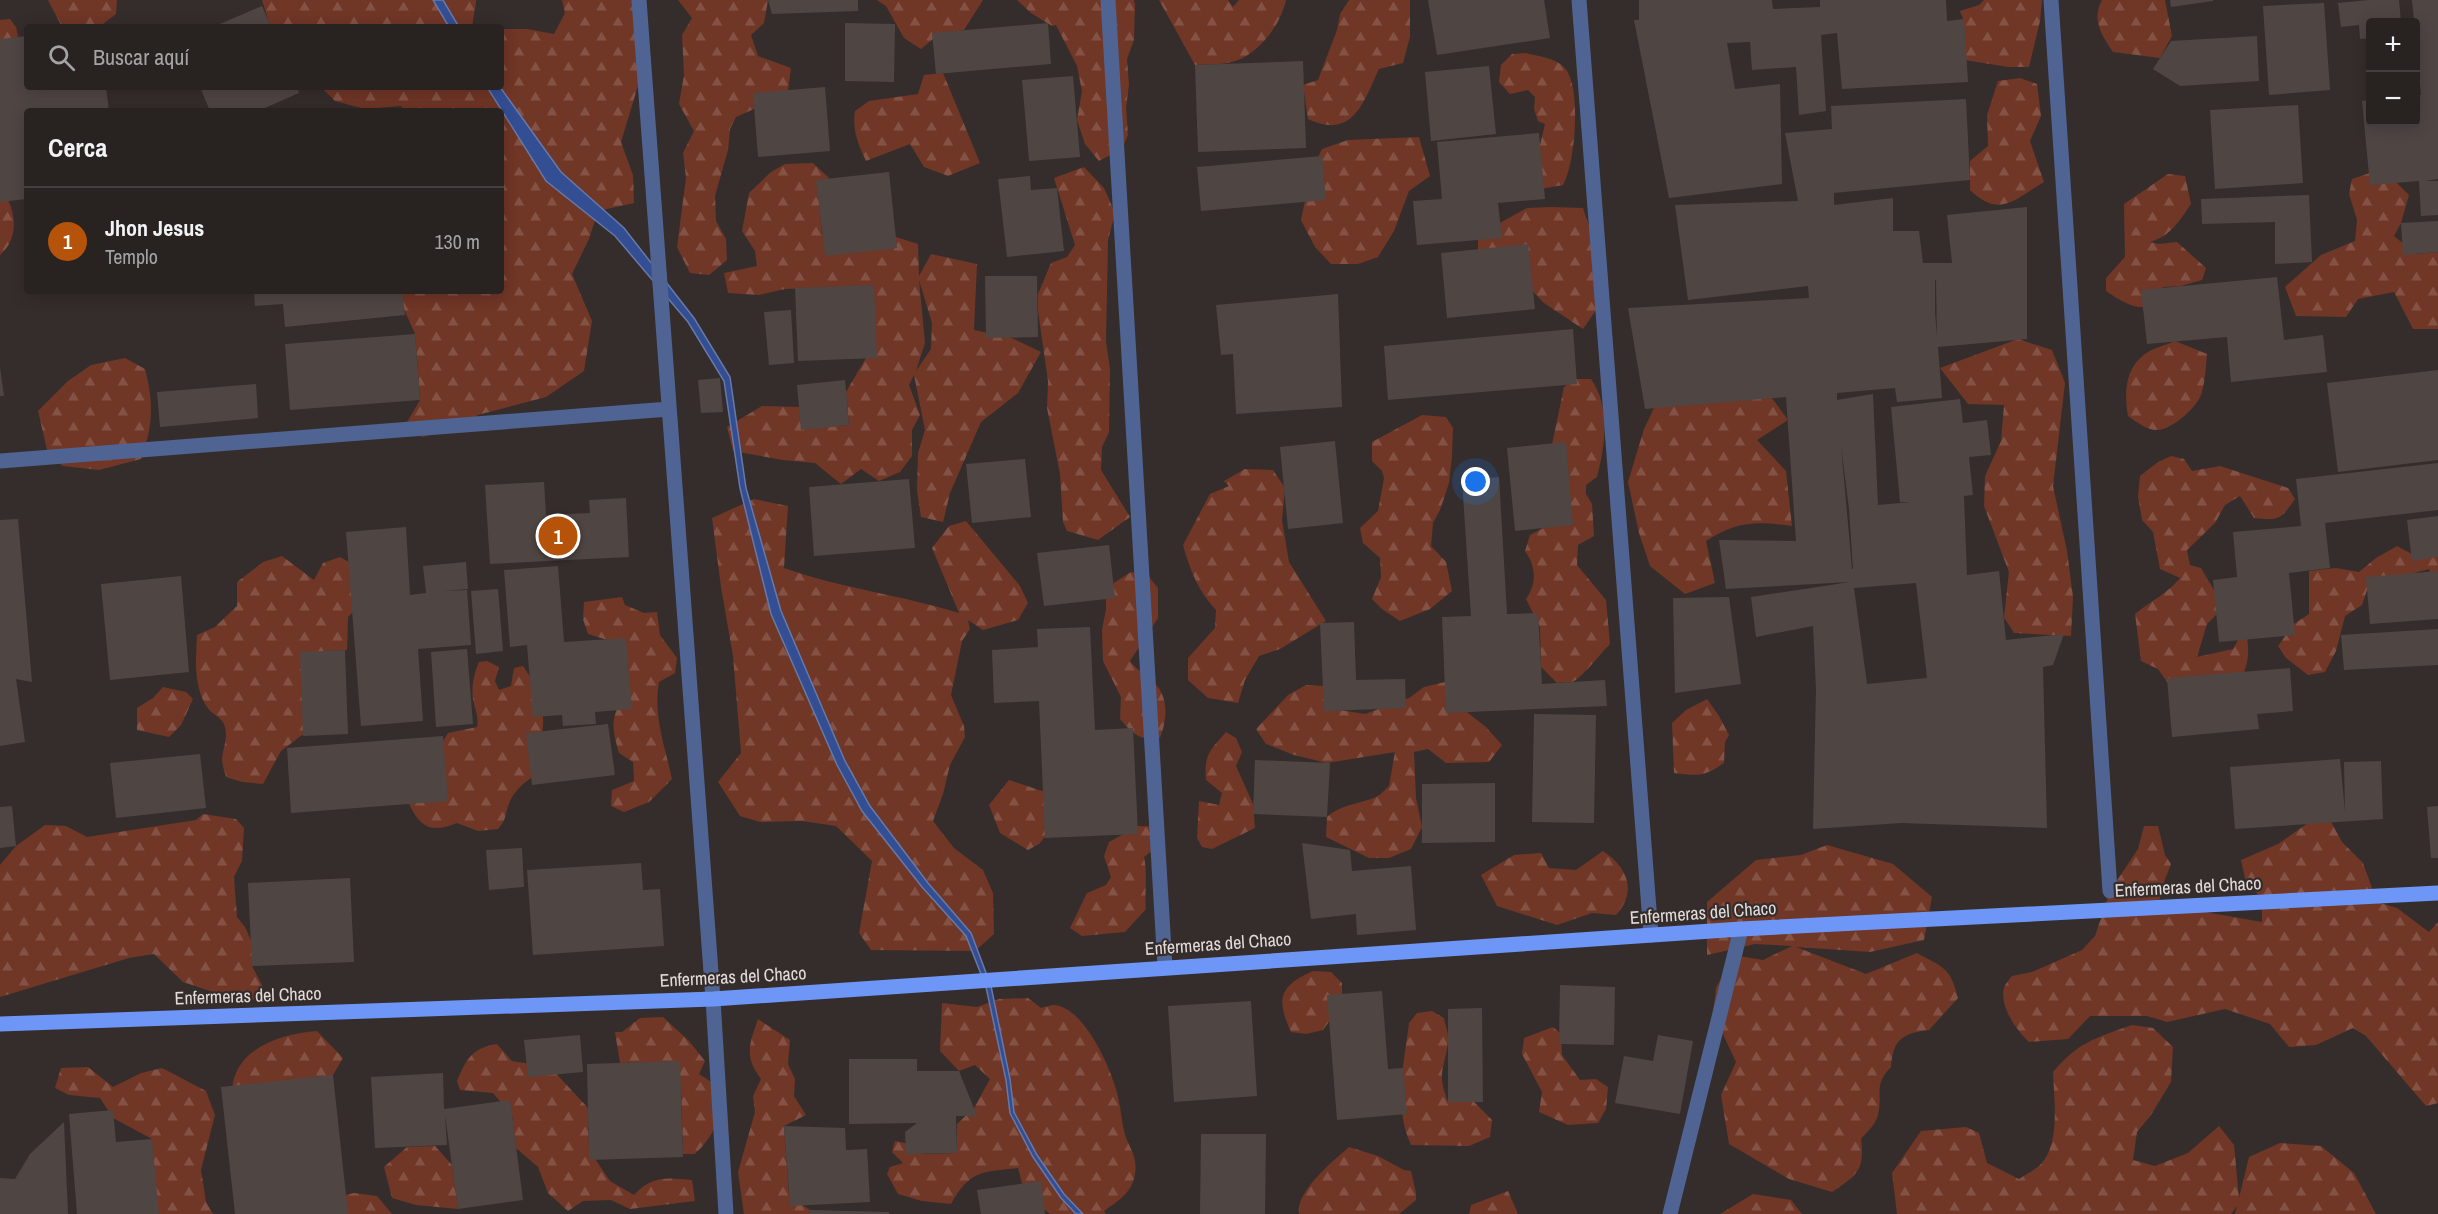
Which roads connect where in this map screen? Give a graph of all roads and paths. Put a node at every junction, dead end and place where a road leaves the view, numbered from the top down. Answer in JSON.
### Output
{"nodes":[{"id":1,"x":639,"y":0,"type":"edge"},
{"id":2,"x":1108,"y":0,"type":"edge"},
{"id":3,"x":1579,"y":0,"type":"edge"},
{"id":4,"x":2051,"y":0,"type":"edge"},
{"id":5,"x":669,"y":409,"type":"junction"},
{"id":6,"x":0,"y":461,"type":"edge"},
{"id":7,"x":2110,"y":891,"type":"dead end"},
{"id":8,"x":2438,"y":893,"type":"edge"},
{"id":9,"x":1741,"y":929,"type":"junction"},
{"id":10,"x":1651,"y":936,"type":"junction"},
{"id":11,"x":1165,"y":968,"type":"junction"},
{"id":12,"x":713,"y":999,"type":"junction"},
{"id":13,"x":0,"y":1024,"type":"edge"},
{"id":14,"x":726,"y":1214,"type":"edge"},
{"id":15,"x":1670,"y":1214,"type":"edge"}],
"edges":[{"from":1,"to":5,"type":"street"},
{"from":2,"to":11,"type":"street"},
{"from":3,"to":10,"type":"street"},
{"from":4,"to":7,"type":"street"},
{"from":5,"to":6,"type":"street"},
{"from":5,"to":12,"type":"street"},
{"from":8,"to":9,"type":"main road","name":"Enfermeras del Chaco"},
{"from":9,"to":10,"type":"main road","name":"Enfermeras del Chaco"},
{"from":9,"to":15,"type":"street"},
{"from":10,"to":11,"type":"main road","name":"Enfermeras del Chaco"},
{"from":11,"to":12,"type":"main road","name":"Enfermeras del Chaco"},
{"from":12,"to":13,"type":"main road","name":"Enfermeras del Chaco"},
{"from":12,"to":14,"type":"street"}]}
